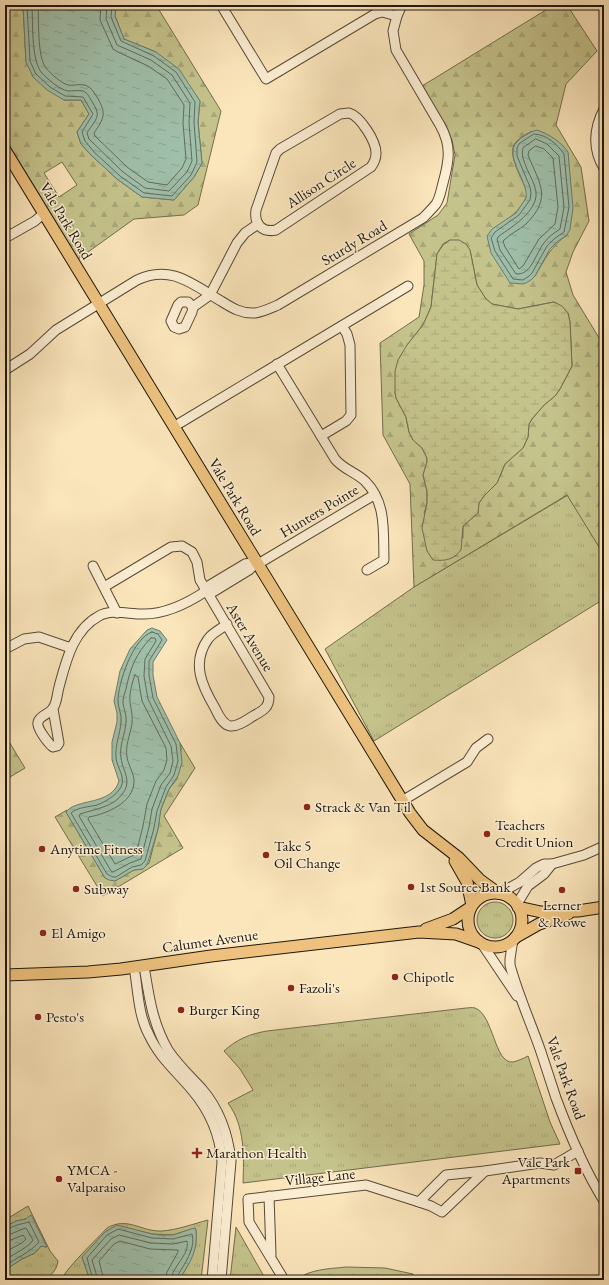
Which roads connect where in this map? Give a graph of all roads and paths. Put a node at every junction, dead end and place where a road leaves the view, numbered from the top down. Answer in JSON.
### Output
{"nodes":[{"id":1,"x":221,"y":5,"type":"edge"},
{"id":2,"x":402,"y":5,"type":"edge"},
{"id":3,"x":397,"y":16,"type":"junction"},
{"id":4,"x":604,"y":108,"type":"edge"},
{"id":5,"x":6,"y":154,"type":"edge"},
{"id":6,"x":604,"y":168,"type":"edge"},
{"id":7,"x":44,"y":213,"type":"junction"},
{"id":8,"x":258,"y":224,"type":"junction"},
{"id":9,"x":5,"y":238,"type":"edge"},
{"id":10,"x":408,"y":286,"type":"dead end"},
{"id":11,"x":210,"y":295,"type":"junction"},
{"id":12,"x":98,"y":304,"type":"junction"},
{"id":13,"x":193,"y":307,"type":"dead end"},
{"id":14,"x":342,"y":326,"type":"junction"},
{"id":15,"x":278,"y":364,"type":"junction"},
{"id":16,"x":5,"y":370,"type":"edge"},
{"id":17,"x":175,"y":426,"type":"junction"},
{"id":18,"x":321,"y":436,"type":"junction"},
{"id":19,"x":374,"y":495,"type":"junction"},
{"id":20,"x":257,"y":563,"type":"junction"},
{"id":21,"x":93,"y":566,"type":"dead end"},
{"id":22,"x":367,"y":570,"type":"dead end"},
{"id":23,"x":104,"y":587,"type":"junction"},
{"id":24,"x":206,"y":591,"type":"junction"},
{"id":25,"x":117,"y":613,"type":"junction"},
{"id":26,"x":227,"y":624,"type":"junction"},
{"id":27,"x":71,"y":648,"type":"junction"},
{"id":28,"x":5,"y":649,"type":"edge"},
{"id":29,"x":53,"y":709,"type":"dead end"},
{"id":30,"x":488,"y":739,"type":"dead end"},
{"id":31,"x":402,"y":801,"type":"junction"},
{"id":32,"x":604,"y":846,"type":"edge"},
{"id":33,"x":450,"y":852,"type":"junction"},
{"id":34,"x":552,"y":864,"type":"junction"},
{"id":35,"x":499,"y":893,"type":"junction"},
{"id":36,"x":472,"y":906,"type":"junction"},
{"id":37,"x":518,"y":906,"type":"junction"},
{"id":38,"x":604,"y":907,"type":"edge"},
{"id":39,"x":578,"y":911,"type":"junction"},
{"id":40,"x":419,"y":932,"type":"junction"},
{"id":41,"x":514,"y":938,"type":"junction"},
{"id":42,"x":481,"y":943,"type":"junction"},
{"id":43,"x":139,"y":966,"type":"junction"},
{"id":44,"x":5,"y":976,"type":"edge"},
{"id":45,"x":524,"y":1008,"type":"junction"},
{"id":46,"x":578,"y":1151,"type":"junction"},
{"id":47,"x":485,"y":1171,"type":"junction"},
{"id":48,"x":269,"y":1196,"type":"junction"},
{"id":49,"x":604,"y":1201,"type":"edge"},
{"id":50,"x":419,"y":1202,"type":"junction"},
{"id":51,"x":271,"y":1256,"type":"junction"},
{"id":52,"x":283,"y":1278,"type":"dead end"},
{"id":53,"x":212,"y":1280,"type":"edge"},
{"id":54,"x":221,"y":1280,"type":"edge"}],
"edges":[{"from":1,"to":3,"type":"street"},
{"from":2,"to":3,"type":"street","name":"Sturdy Road"},
{"from":3,"to":11,"type":"street","name":"Sturdy Road"},
{"from":4,"to":6,"type":"street"},
{"from":5,"to":7,"type":"main road","name":"Vale Park Road"},
{"from":7,"to":9,"type":"street"},
{"from":7,"to":12,"type":"main road","name":"Vale Park Road"},
{"from":8,"to":8,"type":"street","name":"Allison Circle"},
{"from":8,"to":11,"type":"street"},
{"from":10,"to":14,"type":"street"},
{"from":11,"to":12,"type":"street","name":"Sturdy Road"},
{"from":11,"to":13,"type":"street"},
{"from":12,"to":16,"type":"street","name":"Sturdy Road"},
{"from":12,"to":17,"type":"main road","name":"Vale Park Road"},
{"from":14,"to":15,"type":"street"},
{"from":14,"to":18,"type":"street"},
{"from":15,"to":17,"type":"street"},
{"from":15,"to":18,"type":"street","name":"Hunters Pointe"},
{"from":17,"to":20,"type":"main road","name":"Vale Park Road"},
{"from":18,"to":19,"type":"street","name":"Hunters Pointe"},
{"from":19,"to":20,"type":"street","name":"Hunters Pointe"},
{"from":19,"to":22,"type":"street","name":"Hunters Pointe"},
{"from":20,"to":24,"type":"street","name":"Hunters Pointe"},
{"from":20,"to":31,"type":"main road","name":"Vale Park Road"},
{"from":21,"to":23,"type":"street"},
{"from":23,"to":24,"type":"street","name":"Aster Avenue"},
{"from":23,"to":25,"type":"street"},
{"from":24,"to":25,"type":"street","name":"Hunters Pointe"},
{"from":24,"to":26,"type":"street","name":"Aster Avenue"},
{"from":25,"to":27,"type":"street","name":"Hunters Pointe"},
{"from":26,"to":26,"type":"street","name":"Aster Avenue"},
{"from":27,"to":28,"type":"street"},
{"from":27,"to":29,"type":"street","name":"Hunters Pointe"},
{"from":30,"to":31,"type":"street"},
{"from":31,"to":33,"type":"main road","name":"Vale Park Road"},
{"from":32,"to":34,"type":"street"},
{"from":33,"to":35,"type":"main road","name":"Vale Park Road"},
{"from":33,"to":36,"type":"main road","name":"Vale Park Road"},
{"from":34,"to":35,"type":"street"},
{"from":34,"to":37,"type":"street"},
{"from":35,"to":36,"type":"main road"},
{"from":35,"to":37,"type":"main road"},
{"from":36,"to":40,"type":"main road","name":"Calumet Avenue"},
{"from":36,"to":42,"type":"main road"},
{"from":37,"to":39,"type":"main road"},
{"from":37,"to":41,"type":"main road"},
{"from":38,"to":39,"type":"main road"},
{"from":39,"to":41,"type":"main road"},
{"from":40,"to":42,"type":"main road","name":"Calumet Avenue"},
{"from":40,"to":43,"type":"main road","name":"Calumet Avenue"},
{"from":41,"to":42,"type":"main road"},
{"from":41,"to":45,"type":"street","name":"Vale Park Road"},
{"from":42,"to":45,"type":"street","name":"Vale Park Road"},
{"from":43,"to":44,"type":"main road","name":"Calumet Avenue"},
{"from":43,"to":53,"type":"street"},
{"from":43,"to":54,"type":"street"},
{"from":45,"to":46,"type":"street","name":"Vale Park Road"},
{"from":46,"to":47,"type":"street"},
{"from":46,"to":49,"type":"street","name":"Vale Park Road"},
{"from":47,"to":50,"type":"street"},
{"from":47,"to":50,"type":"street","name":"Village Lane"},
{"from":48,"to":50,"type":"street","name":"Village Lane"},
{"from":48,"to":51,"type":"street","name":"Village Lane"},
{"from":48,"to":51,"type":"street","name":"Village Lane"},
{"from":51,"to":52,"type":"street","name":"Village Lane"}]}
